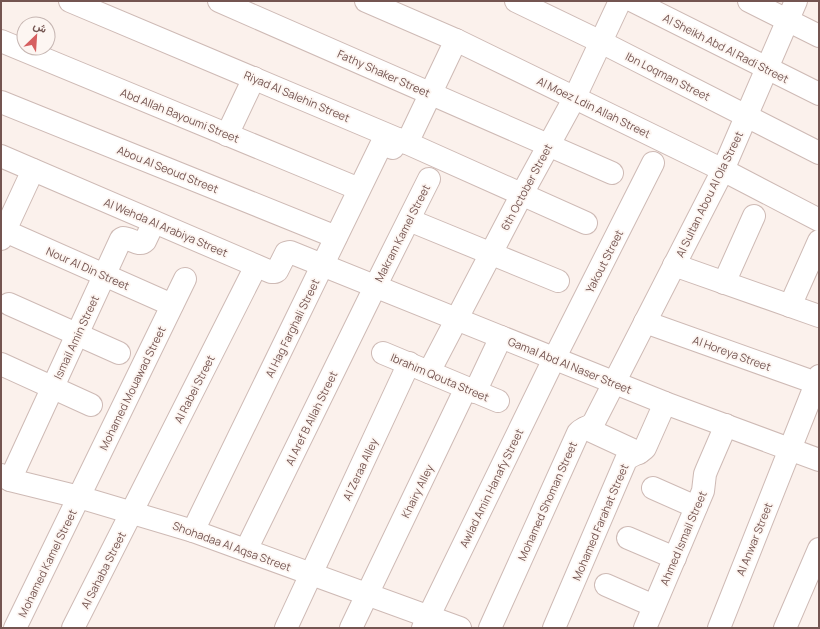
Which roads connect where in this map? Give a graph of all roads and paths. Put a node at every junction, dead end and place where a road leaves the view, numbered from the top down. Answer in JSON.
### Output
{"nodes":[{"id":1,"x":70,"y":1,"type":"edge"},
{"id":2,"x":219,"y":1,"type":"edge"},
{"id":3,"x":366,"y":1,"type":"edge"},
{"id":4,"x":516,"y":1,"type":"edge"},
{"id":5,"x":620,"y":1,"type":"edge"},
{"id":6,"x":633,"y":1,"type":"edge"},
{"id":7,"x":748,"y":1,"type":"edge"},
{"id":8,"x":792,"y":11,"type":"edge"},
{"id":9,"x":819,"y":36,"type":"edge"},
{"id":10,"x":456,"y":40,"type":"junction"},
{"id":11,"x":1,"y":41,"type":"edge"},
{"id":12,"x":601,"y":42,"type":"junction"},
{"id":13,"x":767,"y":68,"type":"junction"},
{"id":14,"x":254,"y":78,"type":"junction"},
{"id":15,"x":431,"y":94,"type":"junction"},
{"id":16,"x":819,"y":94,"type":"edge"},
{"id":17,"x":575,"y":97,"type":"junction"},
{"id":18,"x":1,"y":102,"type":"edge"},
{"id":19,"x":746,"y":116,"type":"junction"},
{"id":20,"x":228,"y":135,"type":"junction"},
{"id":21,"x":403,"y":141,"type":"junction"},
{"id":22,"x":549,"y":145,"type":"junction"},
{"id":23,"x":819,"y":153,"type":"edge"},
{"id":24,"x":1,"y":156,"type":"edge"},
{"id":25,"x":653,"y":163,"type":"dead end"},
{"id":26,"x":33,"y":170,"type":"junction"},
{"id":27,"x":723,"y":170,"type":"junction"},
{"id":28,"x":612,"y":173,"type":"dead end"},
{"id":29,"x":430,"y":179,"type":"dead end"},
{"id":30,"x":359,"y":189,"type":"junction"},
{"id":31,"x":522,"y":194,"type":"junction"},
{"id":32,"x":754,"y":216,"type":"dead end"},
{"id":33,"x":409,"y":220,"type":"junction"},
{"id":34,"x":819,"y":220,"type":"edge"},
{"id":35,"x":154,"y":222,"type":"junction"},
{"id":36,"x":586,"y":223,"type":"dead end"},
{"id":37,"x":3,"y":235,"type":"edge"},
{"id":38,"x":336,"y":237,"type":"junction"},
{"id":39,"x":819,"y":241,"type":"edge"},
{"id":40,"x":491,"y":254,"type":"junction"},
{"id":41,"x":322,"y":265,"type":"junction"},
{"id":42,"x":674,"y":265,"type":"junction"},
{"id":43,"x":256,"y":266,"type":"junction"},
{"id":44,"x":104,"y":275,"type":"junction"},
{"id":45,"x":185,"y":279,"type":"dead end"},
{"id":46,"x":558,"y":281,"type":"dead end"},
{"id":47,"x":724,"y":283,"type":"junction"},
{"id":48,"x":375,"y":287,"type":"junction"},
{"id":49,"x":9,"y":304,"type":"dead end"},
{"id":50,"x":172,"y":305,"type":"junction"},
{"id":51,"x":790,"y":306,"type":"junction"},
{"id":52,"x":819,"y":316,"type":"edge"},
{"id":53,"x":457,"y":319,"type":"junction"},
{"id":54,"x":645,"y":322,"type":"junction"},
{"id":55,"x":77,"y":335,"type":"junction"},
{"id":56,"x":501,"y":337,"type":"junction"},
{"id":57,"x":119,"y":353,"type":"dead end"},
{"id":58,"x":383,"y":353,"type":"dead end"},
{"id":59,"x":554,"y":359,"type":"junction"},
{"id":60,"x":409,"y":363,"type":"junction"},
{"id":61,"x":1,"y":364,"type":"edge"},
{"id":62,"x":429,"y":372,"type":"junction"},
{"id":63,"x":818,"y":381,"type":"edge"},
{"id":64,"x":614,"y":382,"type":"junction"},
{"id":65,"x":53,"y":388,"type":"junction"},
{"id":66,"x":471,"y":390,"type":"junction"},
{"id":67,"x":498,"y":401,"type":"dead end"},
{"id":68,"x":665,"y":403,"type":"junction"},
{"id":69,"x":91,"y":406,"type":"dead end"},
{"id":70,"x":726,"y":425,"type":"junction"},
{"id":71,"x":586,"y":428,"type":"junction"},
{"id":72,"x":790,"y":449,"type":"junction"},
{"id":73,"x":639,"y":453,"type":"junction"},
{"id":74,"x":819,"y":460,"type":"edge"},
{"id":75,"x":6,"y":478,"type":"edge"},
{"id":76,"x":653,"y":488,"type":"dead end"},
{"id":77,"x":79,"y":497,"type":"junction"},
{"id":78,"x":696,"y":507,"type":"junction"},
{"id":79,"x":132,"y":512,"type":"junction"},
{"id":80,"x":193,"y":531,"type":"junction"},
{"id":81,"x":628,"y":538,"type":"dead end"},
{"id":82,"x":819,"y":549,"type":"edge"},
{"id":83,"x":246,"y":550,"type":"junction"},
{"id":84,"x":675,"y":558,"type":"junction"},
{"id":85,"x":311,"y":574,"type":"junction"},
{"id":86,"x":606,"y":585,"type":"dead end"},
{"id":87,"x":367,"y":595,"type":"junction"},
{"id":88,"x":654,"y":606,"type":"junction"},
{"id":89,"x":425,"y":622,"type":"edge"},
{"id":90,"x":16,"y":628,"type":"edge"},
{"id":91,"x":73,"y":628,"type":"edge"},
{"id":92,"x":286,"y":628,"type":"edge"},
{"id":93,"x":351,"y":628,"type":"edge"},
{"id":94,"x":460,"y":628,"type":"edge"},
{"id":95,"x":490,"y":628,"type":"edge"},
{"id":96,"x":554,"y":628,"type":"edge"},
{"id":97,"x":645,"y":628,"type":"edge"},
{"id":98,"x":719,"y":628,"type":"edge"},
{"id":99,"x":785,"y":628,"type":"edge"}],
"edges":[{"from":1,"to":14,"type":"street","name":"Riyad Al Salehin Street"},
{"from":2,"to":15,"type":"street","name":"Fathy Shaker Street"},
{"from":3,"to":10,"type":"street","name":"Al Moez Ldin Allah Street"},
{"from":4,"to":12,"type":"street","name":"Ibn Loqman Street"},
{"from":5,"to":12,"type":"street","name":"6th October Street"},
{"from":6,"to":13,"type":"street","name":"Al Sheikh Abd Al Radi Street"},
{"from":7,"to":8,"type":"street"},
{"from":8,"to":9,"type":"street"},
{"from":8,"to":13,"type":"street","name":"Al Sultan Abou Al Ola Street"},
{"from":10,"to":15,"type":"street"},
{"from":10,"to":17,"type":"street","name":"Al Moez Ldin Allah Street"},
{"from":11,"to":20,"type":"street","name":"Abd Allah Bayoumi Street"},
{"from":12,"to":17,"type":"street","name":"6th October Street"},
{"from":12,"to":19,"type":"street","name":"Ibn Loqman Street"},
{"from":13,"to":16,"type":"street","name":"Al Sheikh Abd Al Radi Street"},
{"from":13,"to":19,"type":"street","name":"Al Sultan Abou Al Ola Street"},
{"from":14,"to":20,"type":"street"},
{"from":14,"to":21,"type":"street","name":"Riyad Al Salehin Street"},
{"from":15,"to":21,"type":"street"},
{"from":15,"to":22,"type":"street","name":"Fathy Shaker Street"},
{"from":17,"to":22,"type":"street","name":"6th October Street"},
{"from":17,"to":27,"type":"street","name":"Al Moez Ldin Allah Street"},
{"from":18,"to":38,"type":"street","name":"Abou Al Seoud Street"},
{"from":19,"to":23,"type":"street","name":"Ibn Loqman Street"},
{"from":19,"to":27,"type":"street","name":"Al Sultan Abou Al Ola Street"},
{"from":20,"to":30,"type":"street","name":"Abd Allah Bayoumi Street"},
{"from":21,"to":30,"type":"street","name":"Al Hag Farghali Street"},
{"from":21,"to":31,"type":"street","name":"Riyad Al Salehin Street"},
{"from":22,"to":28,"type":"street","name":"Fathy Shaker Street"},
{"from":22,"to":31,"type":"street","name":"6th October Street"},
{"from":24,"to":26,"type":"street","name":"Al Wehda Al Arabiya Street"},
{"from":25,"to":59,"type":"street","name":"Yakout Street"},
{"from":26,"to":35,"type":"street","name":"Al Wehda Al Arabiya Street"},
{"from":26,"to":37,"type":"street"},
{"from":27,"to":34,"type":"street","name":"Al Moez Ldin Allah Street"},
{"from":27,"to":42,"type":"street","name":"Al Sultan Abou Al Ola Street"},
{"from":29,"to":33,"type":"street","name":"Makram Kamel Street"},
{"from":30,"to":38,"type":"street","name":"Al Hag Farghali Street"},
{"from":31,"to":36,"type":"street","name":"Riyad Al Salehin Street"},
{"from":31,"to":40,"type":"street","name":"6th October Street"},
{"from":32,"to":47,"type":"street"},
{"from":33,"to":40,"type":"street"},
{"from":33,"to":48,"type":"street","name":"Makram Kamel Street"},
{"from":35,"to":43,"type":"street","name":"Al Wehda Al Arabiya Street"},
{"from":35,"to":44,"type":"street","name":"Ismail Amin Street"},
{"from":37,"to":44,"type":"street","name":"Nour Al Din Street"},
{"from":38,"to":41,"type":"street","name":"Al Hag Farghali Street"},
{"from":39,"to":51,"type":"street"},
{"from":40,"to":46,"type":"street"},
{"from":40,"to":53,"type":"street","name":"6th October Street"},
{"from":41,"to":43,"type":"street","name":"Al Wehda Al Arabiya Street"},
{"from":41,"to":48,"type":"street","name":"Gamal Abd Al Naser Street"},
{"from":41,"to":80,"type":"street","name":"Al Hag Farghali Street"},
{"from":42,"to":47,"type":"street"},
{"from":42,"to":54,"type":"street","name":"Al Sultan Abou Al Ola Street"},
{"from":43,"to":79,"type":"street","name":"Al Rabei Street"},
{"from":44,"to":50,"type":"street","name":"Nour Al Din Street"},
{"from":44,"to":55,"type":"street","name":"Ismail Amin Street"},
{"from":45,"to":50,"type":"street","name":"Mohamed Mouawad Street"},
{"from":47,"to":51,"type":"street"},
{"from":48,"to":53,"type":"street","name":"Gamal Abd Al Naser Street"},
{"from":48,"to":83,"type":"street","name":"Al Aref B Allah Street"},
{"from":49,"to":55,"type":"street"},
{"from":50,"to":77,"type":"street","name":"Mohamed Mouawad Street"},
{"from":51,"to":52,"type":"street"},
{"from":53,"to":56,"type":"street","name":"Gamal Abd Al Naser Street"},
{"from":53,"to":62,"type":"street","name":"6th October Street"},
{"from":54,"to":63,"type":"street","name":"Al Horeya Street"},
{"from":54,"to":64,"type":"street","name":"Al Sultan Abou Al Ola Street"},
{"from":55,"to":57,"type":"street"},
{"from":55,"to":65,"type":"street","name":"Ismail Amin Street"},
{"from":56,"to":59,"type":"street","name":"Gamal Abd Al Naser Street"},
{"from":56,"to":66,"type":"street","name":"Khairy Alley"},
{"from":58,"to":60,"type":"street","name":"Ibrahim Qouta Street"},
{"from":59,"to":64,"type":"street","name":"Gamal Abd Al Naser Street"},
{"from":59,"to":89,"type":"street","name":"Awlad Amin Hanafy Street"},
{"from":60,"to":62,"type":"street","name":"Ibrahim Qouta Street"},
{"from":60,"to":85,"type":"street","name":"Al Zeraa Alley"},
{"from":61,"to":65,"type":"street"},
{"from":62,"to":66,"type":"street","name":"Ibrahim Qouta Street"},
{"from":63,"to":72,"type":"street","name":"Al Anwar Street"},
{"from":64,"to":68,"type":"street","name":"Gamal Abd Al Naser Street"},
{"from":64,"to":71,"type":"street","name":"Mohamed Shoman Street"},
{"from":65,"to":69,"type":"street"},
{"from":65,"to":75,"type":"street","name":"Ismail Amin Street"},
{"from":66,"to":67,"type":"street","name":"Ibrahim Qouta Street"},
{"from":66,"to":87,"type":"street","name":"Khairy Alley"},
{"from":68,"to":70,"type":"street","name":"Gamal Abd Al Naser Street"},
{"from":68,"to":73,"type":"street","name":"Mohamed Farahat Street"},
{"from":70,"to":72,"type":"street","name":"Gamal Abd Al Naser Street"},
{"from":70,"to":78,"type":"street","name":"Ahmed Ismail Street"},
{"from":71,"to":73,"type":"street"},
{"from":71,"to":95,"type":"street","name":"Mohamed Shoman Street"},
{"from":72,"to":74,"type":"street","name":"Gamal Abd Al Naser Street"},
{"from":72,"to":98,"type":"street","name":"Al Anwar Street"},
{"from":73,"to":96,"type":"street","name":"Mohamed Farahat Street"},
{"from":75,"to":77,"type":"street","name":"Shohadaa Al Aqsa Street"},
{"from":76,"to":78,"type":"street"},
{"from":77,"to":79,"type":"street","name":"Shohadaa Al Aqsa Street"},
{"from":77,"to":90,"type":"street","name":"Mohamed Kamel Street"},
{"from":78,"to":84,"type":"street","name":"Ahmed Ismail Street"},
{"from":79,"to":80,"type":"street","name":"Shohadaa Al Aqsa Street"},
{"from":79,"to":91,"type":"street","name":"Al Sahaba Street"},
{"from":80,"to":83,"type":"street","name":"Shohadaa Al Aqsa Street"},
{"from":81,"to":84,"type":"street"},
{"from":82,"to":99,"type":"street"},
{"from":83,"to":85,"type":"street","name":"Shohadaa Al Aqsa Street"},
{"from":84,"to":88,"type":"street","name":"Ahmed Ismail Street"},
{"from":85,"to":87,"type":"street","name":"Shohadaa Al Aqsa Street"},
{"from":85,"to":92,"type":"street","name":"Al Zeraa Alley"},
{"from":86,"to":88,"type":"street"},
{"from":87,"to":89,"type":"street","name":"Shohadaa Al Aqsa Street"},
{"from":87,"to":93,"type":"street","name":"Khairy Alley"},
{"from":88,"to":97,"type":"street","name":"Ahmed Ismail Street"},
{"from":89,"to":94,"type":"street","name":"Shohadaa Al Aqsa Street"}]}
